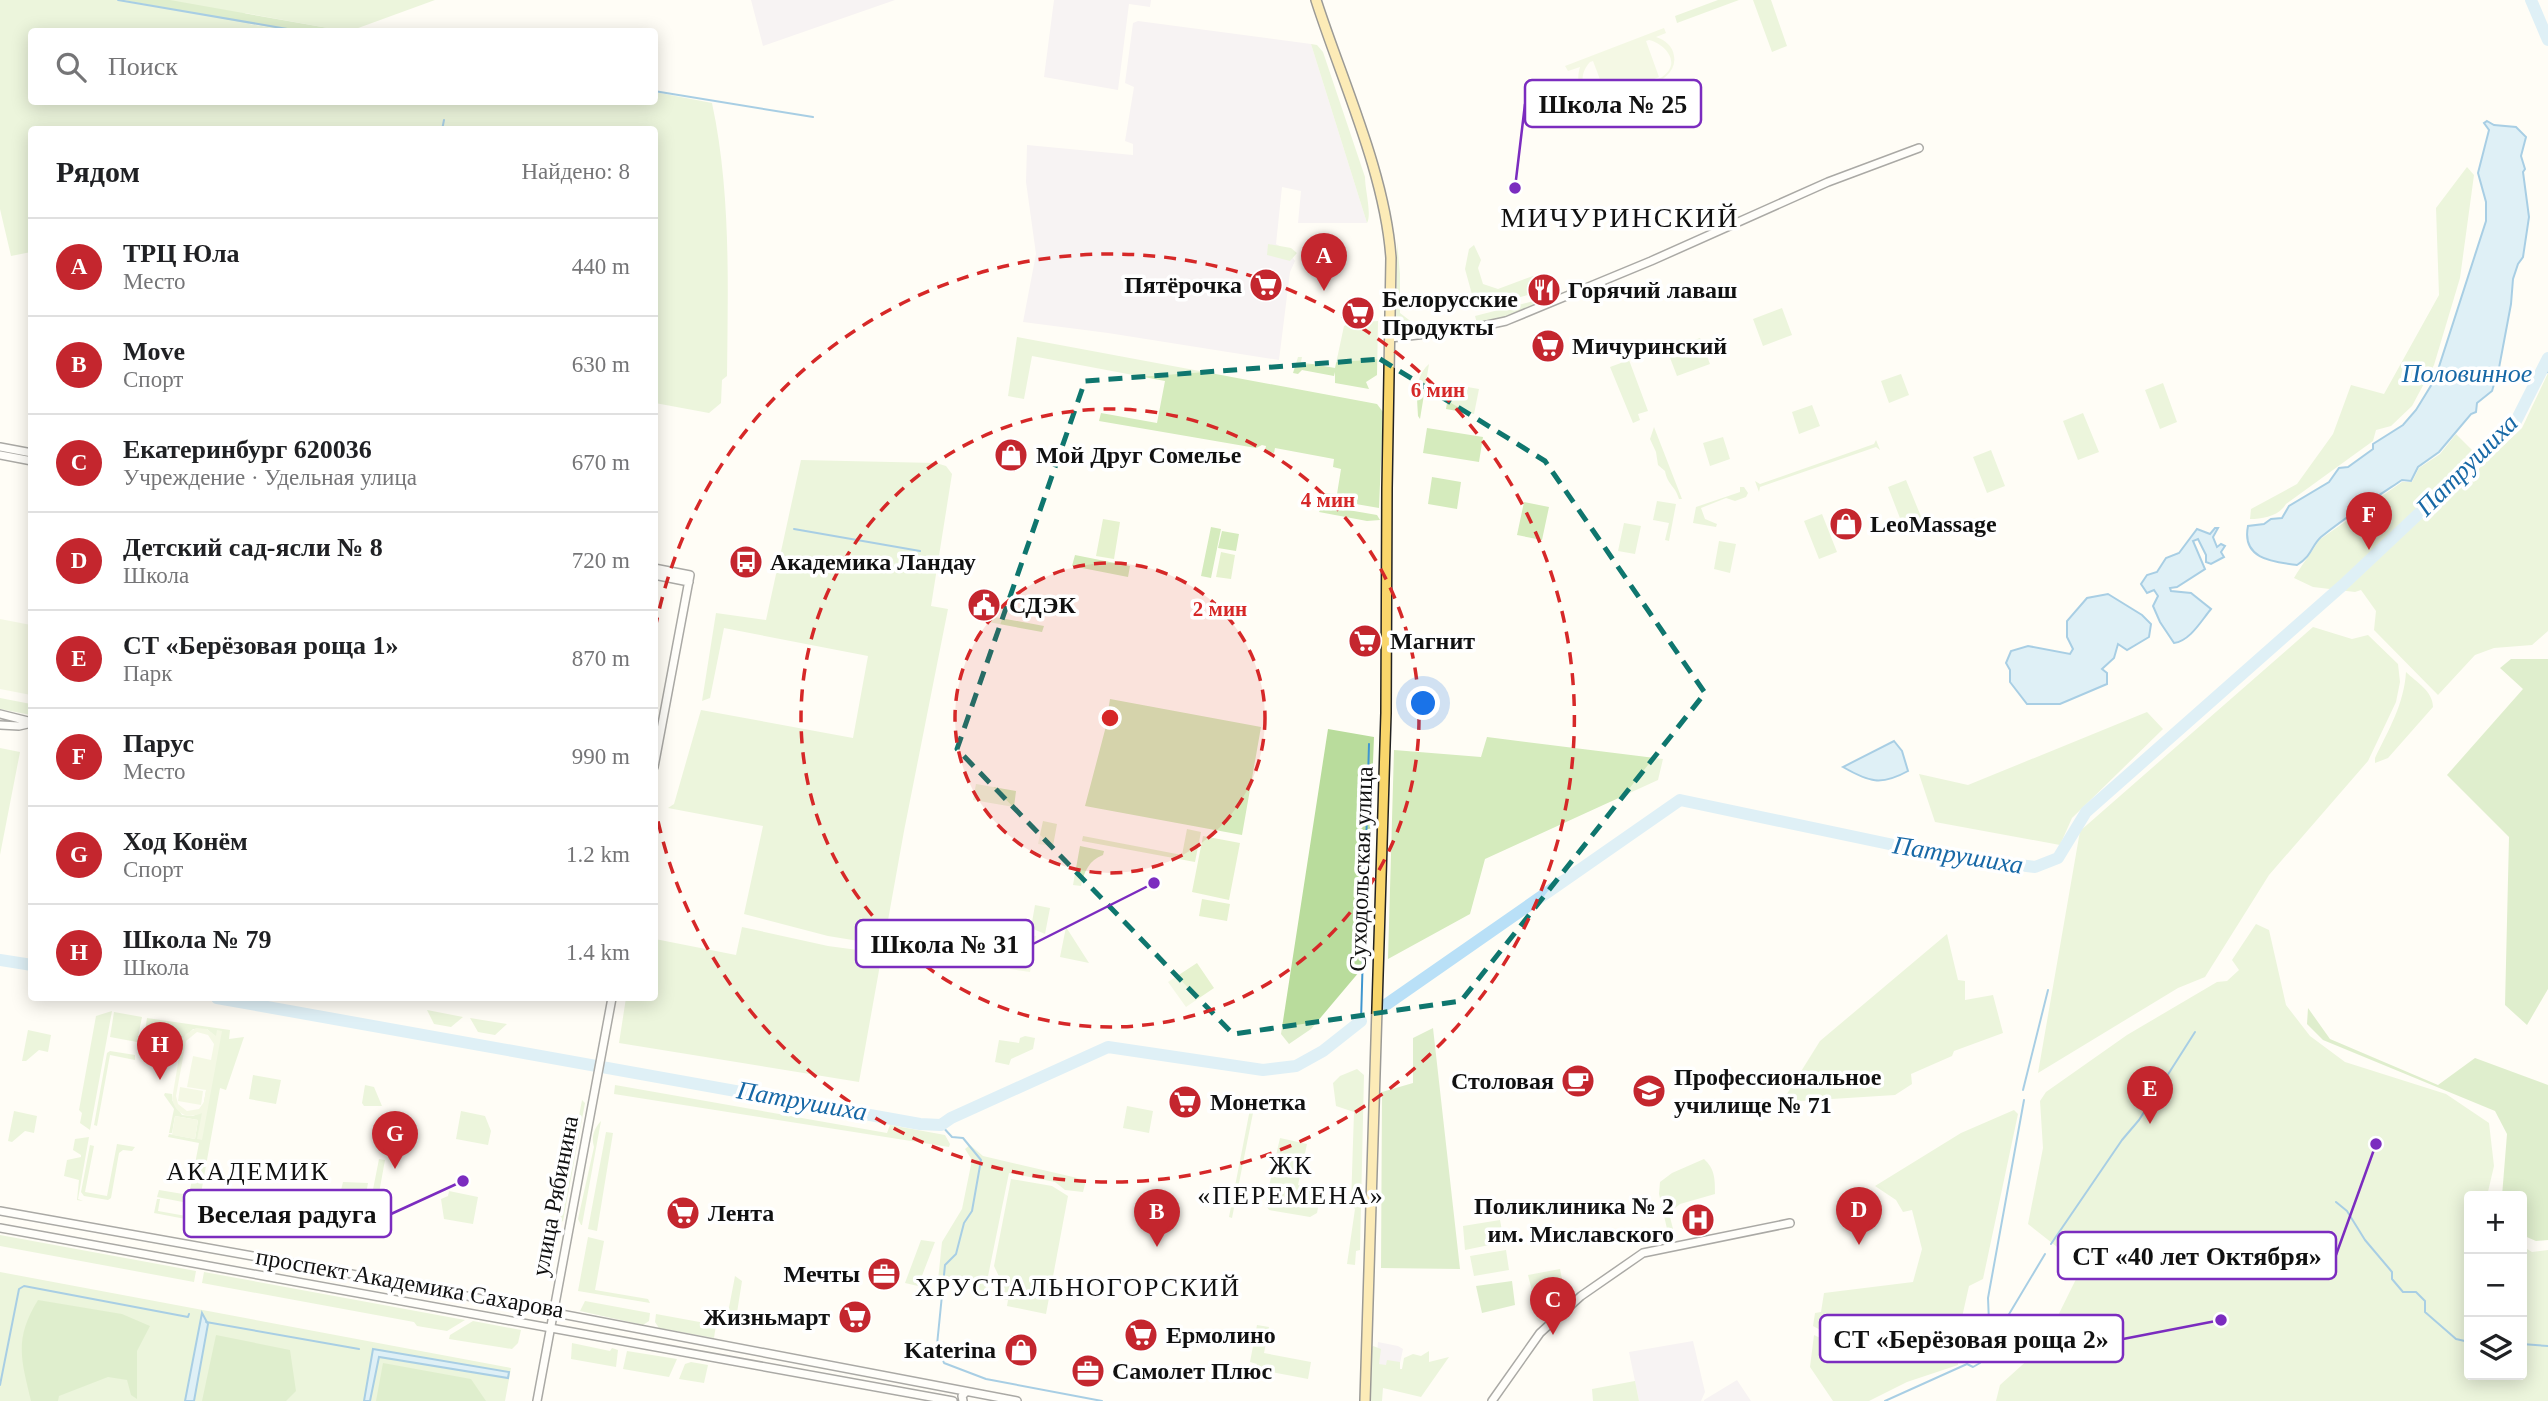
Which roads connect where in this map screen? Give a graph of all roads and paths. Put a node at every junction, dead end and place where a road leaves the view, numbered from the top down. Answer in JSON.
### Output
{"nodes":[{"id":1,"x":1316,"y":0,"type":"edge"},
{"id":2,"x":1919,"y":148,"type":"dead end"},
{"id":3,"x":1390,"y":338,"type":"junction"},
{"id":4,"x":0,"y":447,"type":"edge"},
{"id":5,"x":28,"y":452,"type":"edge"},
{"id":6,"x":0,"y":455,"type":"edge"},
{"id":7,"x":28,"y":460,"type":"edge"},
{"id":8,"x":658,"y":569,"type":"edge"},
{"id":9,"x":658,"y":575,"type":"edge"},
{"id":10,"x":689,"y":579,"type":"junction"},
{"id":11,"x":0,"y":714,"type":"edge"},
{"id":12,"x":28,"y":721,"type":"edge"},
{"id":13,"x":28,"y":723,"type":"edge"},
{"id":14,"x":0,"y":725,"type":"edge"},
{"id":15,"x":658,"y":746,"type":"edge"},
{"id":16,"x":611,"y":1001,"type":"edge"},
{"id":17,"x":0,"y":1211,"type":"edge"},
{"id":18,"x":1790,"y":1223,"type":"dead end"},
{"id":19,"x":0,"y":1228,"type":"edge"},
{"id":20,"x":553,"y":1313,"type":"junction"},
{"id":21,"x":550,"y":1328,"type":"junction"},
{"id":22,"x":908,"y":1381,"type":"junction"},
{"id":23,"x":905,"y":1392,"type":"junction"},
{"id":24,"x":967,"y":1392,"type":"junction"},
{"id":25,"x":537,"y":1401,"type":"edge"},
{"id":26,"x":953,"y":1401,"type":"edge"},
{"id":27,"x":963,"y":1401,"type":"edge"},
{"id":28,"x":1017,"y":1401,"type":"edge"},
{"id":29,"x":1365,"y":1401,"type":"edge"},
{"id":30,"x":1492,"y":1401,"type":"edge"}],
"edges":[{"from":1,"to":3,"type":"main road","name":"Суходольская улица"},
{"from":2,"to":3,"type":"street"},
{"from":3,"to":29,"type":"main road","name":"Суходольская улица"},
{"from":4,"to":5,"type":"street"},
{"from":6,"to":7,"type":"street"},
{"from":8,"to":10,"type":"street"},
{"from":9,"to":10,"type":"street"},
{"from":10,"to":15,"type":"street"},
{"from":11,"to":12,"type":"street"},
{"from":13,"to":14,"type":"street"},
{"from":16,"to":20,"type":"street","name":"улица Рябинина"},
{"from":17,"to":20,"type":"street","name":"проспект Академика Сахарова"},
{"from":18,"to":30,"type":"street"},
{"from":19,"to":21,"type":"street","name":"проспект Академика Сахарова"},
{"from":20,"to":21,"type":"street","name":"улица Рябинина"},
{"from":20,"to":22,"type":"street","name":"проспект Академика Сахарова"},
{"from":21,"to":23,"type":"street","name":"проспект Академика Сахарова"},
{"from":21,"to":25,"type":"street","name":"улица Рябинина"},
{"from":22,"to":23,"type":"street"},
{"from":22,"to":24,"type":"street","name":"проспект Академика Сахарова"},
{"from":23,"to":26,"type":"street","name":"проспект Академика Сахарова"},
{"from":24,"to":27,"type":"street"},
{"from":24,"to":28,"type":"street","name":"проспект Академика Сахарова"}]}
